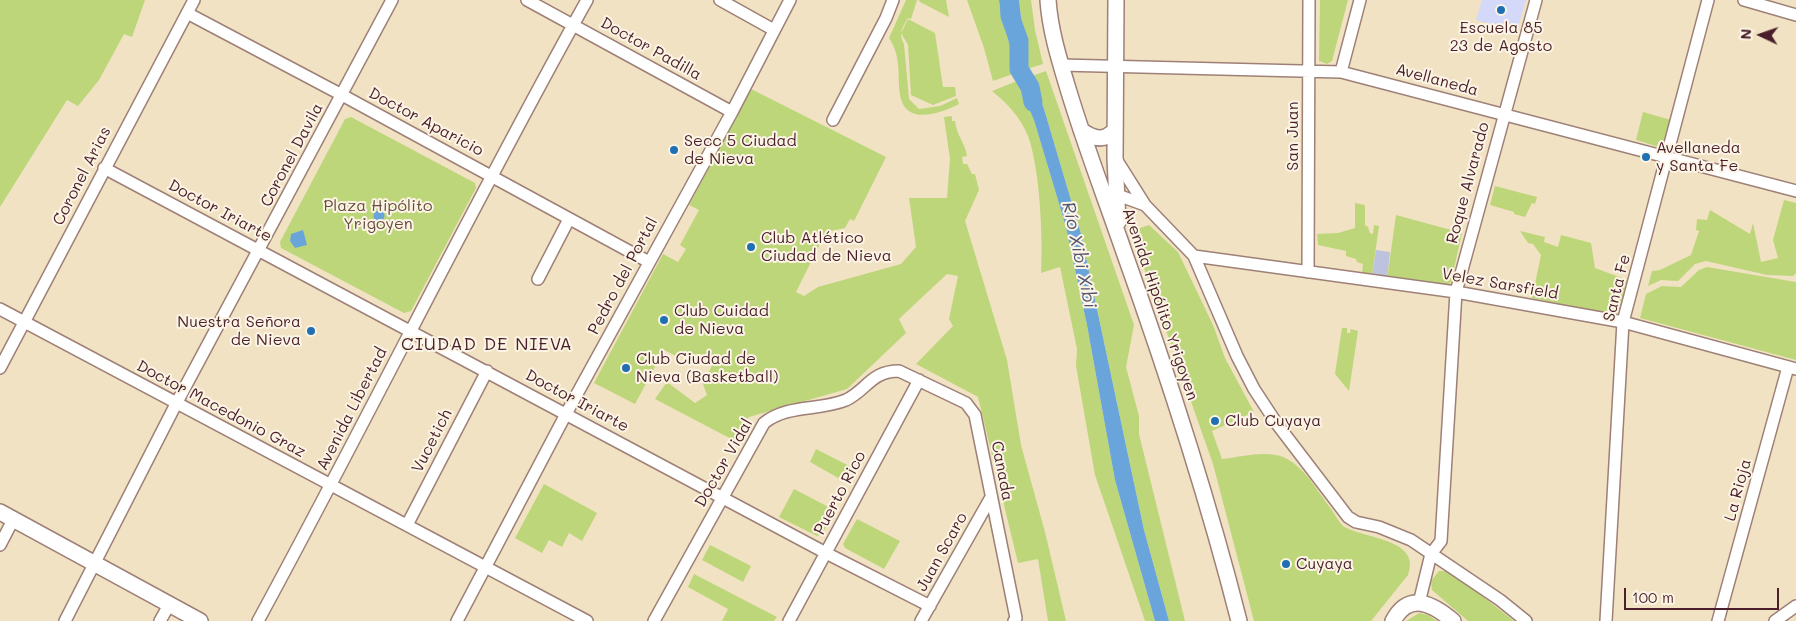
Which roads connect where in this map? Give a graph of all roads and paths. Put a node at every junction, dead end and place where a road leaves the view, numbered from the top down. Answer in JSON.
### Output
{"nodes":[{"id":1,"x":194,"y":0,"type":"edge"},
{"id":2,"x":392,"y":0,"type":"edge"},
{"id":3,"x":526,"y":0,"type":"edge"},
{"id":4,"x":588,"y":0,"type":"edge"},
{"id":5,"x":720,"y":0,"type":"edge"},
{"id":6,"x":790,"y":0,"type":"edge"},
{"id":7,"x":893,"y":0,"type":"edge"},
{"id":8,"x":1048,"y":0,"type":"edge"},
{"id":9,"x":1116,"y":0,"type":"edge"},
{"id":10,"x":1309,"y":0,"type":"edge"},
{"id":11,"x":1360,"y":0,"type":"edge"},
{"id":12,"x":1536,"y":0,"type":"edge"},
{"id":13,"x":1708,"y":0,"type":"edge"},
{"id":14,"x":1744,"y":0,"type":"edge"},
{"id":15,"x":187,"y":13,"type":"junction"},
{"id":16,"x":1796,"y":15,"type":"edge"},
{"id":17,"x":574,"y":25,"type":"junction"},
{"id":18,"x":774,"y":30,"type":"junction"},
{"id":19,"x":1061,"y":65,"type":"junction"},
{"id":20,"x":1115,"y":67,"type":"junction"},
{"id":21,"x":1310,"y":71,"type":"junction"},
{"id":22,"x":1341,"y":72,"type":"junction"},
{"id":23,"x":342,"y":94,"type":"junction"},
{"id":24,"x":732,"y":112,"type":"junction"},
{"id":25,"x":1503,"y":114,"type":"junction"},
{"id":26,"x":833,"y":120,"type":"dead end"},
{"id":27,"x":1080,"y":130,"type":"junction"},
{"id":28,"x":1115,"y":130,"type":"junction"},
{"id":29,"x":1115,"y":158,"type":"junction"},
{"id":30,"x":1668,"y":158,"type":"junction"},
{"id":31,"x":104,"y":168,"type":"junction"},
{"id":32,"x":1093,"y":169,"type":"junction"},
{"id":33,"x":493,"y":176,"type":"junction"},
{"id":34,"x":1796,"y":190,"type":"edge"},
{"id":35,"x":1116,"y":196,"type":"junction"},
{"id":36,"x":1145,"y":206,"type":"junction"},
{"id":37,"x":569,"y":219,"type":"junction"},
{"id":38,"x":1118,"y":236,"type":"junction"},
{"id":39,"x":260,"y":250,"type":"junction"},
{"id":40,"x":1194,"y":256,"type":"junction"},
{"id":41,"x":649,"y":262,"type":"junction"},
{"id":42,"x":1308,"y":272,"type":"junction"},
{"id":43,"x":538,"y":279,"type":"dead end"},
{"id":44,"x":1456,"y":292,"type":"junction"},
{"id":45,"x":0,"y":309,"type":"edge"},
{"id":46,"x":25,"y":322,"type":"junction"},
{"id":47,"x":1623,"y":322,"type":"junction"},
{"id":48,"x":410,"y":330,"type":"junction"},
{"id":49,"x":0,"y":368,"type":"edge"},
{"id":50,"x":1792,"y":368,"type":"edge"},
{"id":51,"x":487,"y":371,"type":"junction"},
{"id":52,"x":899,"y":371,"type":"joint"},
{"id":53,"x":919,"y":380,"type":"junction"},
{"id":54,"x":176,"y":404,"type":"junction"},
{"id":55,"x":566,"y":414,"type":"junction"},
{"id":56,"x":331,"y":486,"type":"junction"},
{"id":57,"x":723,"y":497,"type":"junction"},
{"id":58,"x":990,"y":499,"type":"junction"},
{"id":59,"x":7,"y":516,"type":"edge"},
{"id":60,"x":407,"y":525,"type":"junction"},
{"id":61,"x":0,"y":545,"type":"edge"},
{"id":62,"x":826,"y":553,"type":"junction"},
{"id":63,"x":1431,"y":554,"type":"junction"},
{"id":64,"x":95,"y":564,"type":"junction"},
{"id":65,"x":487,"y":568,"type":"junction"},
{"id":66,"x":1419,"y":603,"type":"junction"},
{"id":67,"x":169,"y":605,"type":"junction"},
{"id":68,"x":930,"y":606,"type":"junction"},
{"id":69,"x":1796,"y":606,"type":"edge"},
{"id":70,"x":65,"y":621,"type":"edge"},
{"id":71,"x":160,"y":621,"type":"edge"},
{"id":72,"x":200,"y":621,"type":"edge"},
{"id":73,"x":258,"y":621,"type":"edge"},
{"id":74,"x":457,"y":621,"type":"edge"},
{"id":75,"x":586,"y":621,"type":"edge"},
{"id":76,"x":654,"y":621,"type":"edge"},
{"id":77,"x":789,"y":621,"type":"edge"},
{"id":78,"x":922,"y":621,"type":"edge"},
{"id":79,"x":1014,"y":621,"type":"edge"},
{"id":80,"x":1239,"y":621,"type":"edge"},
{"id":81,"x":1393,"y":621,"type":"edge"},
{"id":82,"x":1453,"y":621,"type":"edge"},
{"id":83,"x":1526,"y":621,"type":"edge"},
{"id":84,"x":1606,"y":621,"type":"edge"},
{"id":85,"x":1718,"y":621,"type":"edge"},
{"id":86,"x":1775,"y":621,"type":"edge"}],
"edges":[{"from":1,"to":15,"type":"street","name":"Coronel Arias"},
{"from":2,"to":23,"type":"street","name":"Coronel Davila"},
{"from":3,"to":17,"type":"street","name":"Doctor Padilla"},
{"from":4,"to":17,"type":"street","name":"Avenida Libertad"},
{"from":5,"to":18,"type":"street"},
{"from":6,"to":18,"type":"street","name":"Pedro del Portal"},
{"from":7,"to":26,"type":"street"},
{"from":8,"to":19,"type":"main road","name":"Avenida Hipólito Yrigoyen"},
{"from":9,"to":20,"type":"main road"},
{"from":10,"to":21,"type":"street","name":"San Juan"},
{"from":11,"to":22,"type":"street"},
{"from":12,"to":25,"type":"street","name":"Roque Alvarado"},
{"from":13,"to":30,"type":"street","name":"Santa Fe"},
{"from":14,"to":16,"type":"street"},
{"from":15,"to":23,"type":"street","name":"Doctor Aparicio"},
{"from":15,"to":31,"type":"street","name":"Coronel Arias"},
{"from":17,"to":24,"type":"street","name":"Doctor Padilla"},
{"from":17,"to":33,"type":"street","name":"Avenida Libertad"},
{"from":18,"to":24,"type":"street","name":"Pedro del Portal"},
{"from":19,"to":20,"type":"street","name":"Avellaneda"},
{"from":19,"to":27,"type":"main road","name":"Avenida Hipólito Yrigoyen"},
{"from":20,"to":21,"type":"street","name":"Avellaneda"},
{"from":20,"to":28,"type":"main road"},
{"from":21,"to":22,"type":"street","name":"Avellaneda"},
{"from":21,"to":42,"type":"street","name":"San Juan"},
{"from":22,"to":25,"type":"street","name":"Avellaneda"},
{"from":23,"to":33,"type":"street","name":"Doctor Aparicio"},
{"from":23,"to":39,"type":"street","name":"Coronel Davila"},
{"from":24,"to":41,"type":"street","name":"Pedro del Portal"},
{"from":25,"to":30,"type":"street","name":"Avellaneda"},
{"from":25,"to":44,"type":"street","name":"Roque Alvarado"},
{"from":27,"to":28,"type":"main road"},
{"from":27,"to":32,"type":"main road","name":"Avenida Hipólito Yrigoyen"},
{"from":28,"to":29,"type":"main road"},
{"from":29,"to":35,"type":"main road"},
{"from":29,"to":36,"type":"street"},
{"from":30,"to":34,"type":"street","name":"Avellaneda"},
{"from":30,"to":47,"type":"street","name":"Santa Fe"},
{"from":31,"to":39,"type":"street","name":"Doctor Iriarte"},
{"from":31,"to":46,"type":"street","name":"Coronel Arias"},
{"from":32,"to":35,"type":"street"},
{"from":32,"to":38,"type":"main road","name":"Avenida Hipólito Yrigoyen"},
{"from":33,"to":37,"type":"street","name":"Doctor Aparicio"},
{"from":33,"to":48,"type":"street","name":"Avenida Libertad"},
{"from":35,"to":36,"type":"street"},
{"from":35,"to":38,"type":"main road"},
{"from":36,"to":40,"type":"street"},
{"from":37,"to":41,"type":"street","name":"Doctor Aparicio"},
{"from":37,"to":43,"type":"street"},
{"from":38,"to":80,"type":"main road","name":"Avenida Hipólito Yrigoyen"},
{"from":39,"to":48,"type":"street","name":"Doctor Iriarte"},
{"from":39,"to":54,"type":"street","name":"Coronel Davila"},
{"from":40,"to":42,"type":"street","name":"Velez Sarsfield"},
{"from":40,"to":63,"type":"street"},
{"from":41,"to":55,"type":"street","name":"Pedro del Portal"},
{"from":42,"to":44,"type":"street","name":"Velez Sarsfield"},
{"from":44,"to":47,"type":"street","name":"Velez Sarsfield"},
{"from":44,"to":63,"type":"street","name":"Roque Alvarado"},
{"from":45,"to":46,"type":"street","name":"Doctor Macedonio Graz"},
{"from":46,"to":49,"type":"street","name":"Coronel Arias"},
{"from":46,"to":54,"type":"street","name":"Doctor Macedonio Graz"},
{"from":47,"to":50,"type":"street","name":"Velez Sarsfield"},
{"from":47,"to":84,"type":"street","name":"Santa Fe"},
{"from":48,"to":51,"type":"street","name":"Doctor Iriarte"},
{"from":48,"to":56,"type":"street","name":"Avenida Libertad"},
{"from":50,"to":85,"type":"street","name":"La Rioja"},
{"from":51,"to":55,"type":"street","name":"Doctor Iriarte"},
{"from":51,"to":60,"type":"street","name":"Vucetich"},
{"from":52,"to":53,"type":"street","name":"Canada"},
{"from":52,"to":57,"type":"street","name":"Doctor Vidal"},
{"from":53,"to":58,"type":"street","name":"Canada"},
{"from":53,"to":62,"type":"street","name":"Puerto Rico"},
{"from":54,"to":56,"type":"street","name":"Doctor Macedonio Graz"},
{"from":54,"to":64,"type":"street","name":"Coronel Davila"},
{"from":55,"to":57,"type":"street","name":"Doctor Iriarte"},
{"from":55,"to":65,"type":"street","name":"Pedro del Portal"},
{"from":56,"to":60,"type":"street","name":"Doctor Macedonio Graz"},
{"from":56,"to":73,"type":"street","name":"Avenida Libertad"},
{"from":57,"to":62,"type":"street","name":"Doctor Iriarte"},
{"from":57,"to":76,"type":"street","name":"Doctor Vidal"},
{"from":58,"to":68,"type":"street","name":"Juan Scaro"},
{"from":58,"to":79,"type":"street","name":"Canada"},
{"from":59,"to":61,"type":"street"},
{"from":59,"to":64,"type":"main road"},
{"from":60,"to":65,"type":"street","name":"Doctor Macedonio Graz"},
{"from":62,"to":68,"type":"street","name":"Doctor Iriarte"},
{"from":62,"to":77,"type":"street","name":"Puerto Rico"},
{"from":63,"to":66,"type":"street","name":"Roque Alvarado"},
{"from":63,"to":83,"type":"street"},
{"from":64,"to":67,"type":"main road"},
{"from":64,"to":70,"type":"street","name":"Coronel Davila"},
{"from":65,"to":74,"type":"street","name":"Pedro del Portal"},
{"from":65,"to":75,"type":"street","name":"Doctor Macedonio Graz"},
{"from":66,"to":81,"type":"main road"},
{"from":66,"to":82,"type":"main road"},
{"from":67,"to":71,"type":"street"},
{"from":67,"to":72,"type":"main road"},
{"from":68,"to":78,"type":"street","name":"Juan Scaro"},
{"from":69,"to":86,"type":"street"}]}
